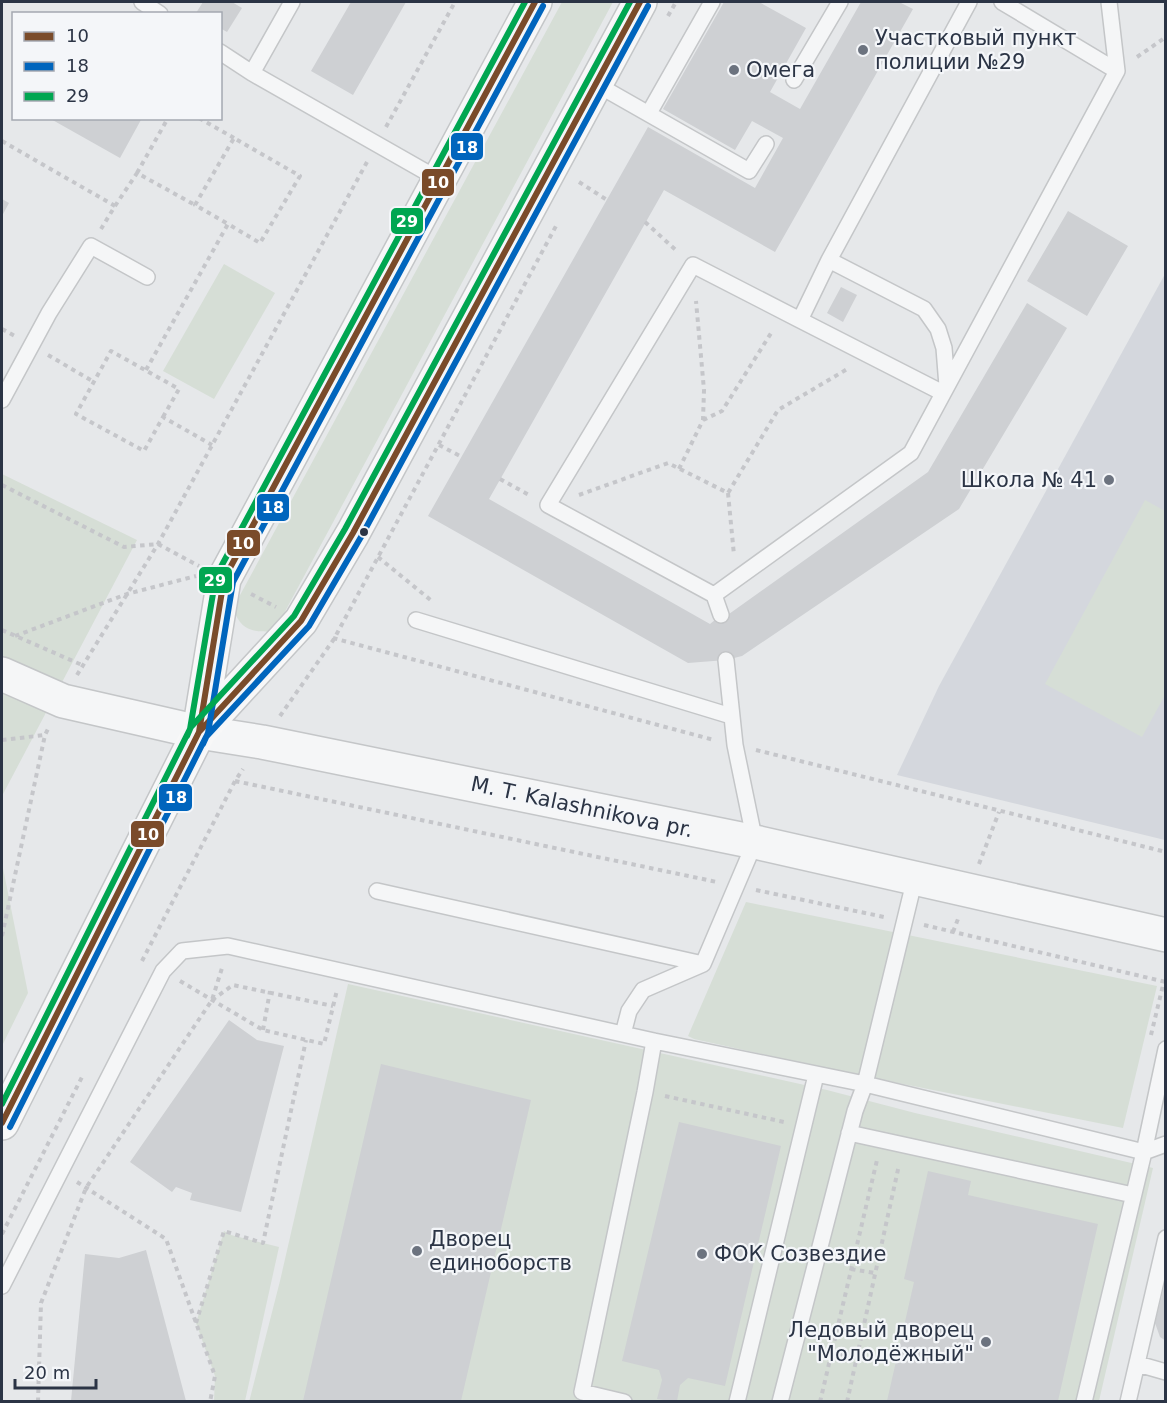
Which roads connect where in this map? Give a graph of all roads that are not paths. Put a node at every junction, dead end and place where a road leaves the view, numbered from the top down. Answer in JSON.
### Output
{"nodes":[{"id":1,"x":142,"y":2,"type":"edge"},
{"id":2,"x":535,"y":2,"type":"edge"},
{"id":3,"x":640,"y":2,"type":"edge"},
{"id":4,"x":712,"y":2,"type":"edge"},
{"id":5,"x":840,"y":2,"type":"edge"},
{"id":6,"x":969,"y":2,"type":"edge"},
{"id":7,"x":1002,"y":2,"type":"edge"},
{"id":8,"x":1109,"y":2,"type":"edge"},
{"id":9,"x":288,"y":3,"type":"edge"},
{"id":10,"x":157,"y":12,"type":"edge"},
{"id":11,"x":222,"y":53,"type":"edge"},
{"id":12,"x":1117,"y":71,"type":"junction"},
{"id":13,"x":252,"y":73,"type":"junction"},
{"id":14,"x":794,"y":80,"type":"dead end"},
{"id":15,"x":596,"y":84,"type":"junction"},
{"id":16,"x":650,"y":113,"type":"junction"},
{"id":17,"x":766,"y":144,"type":"dead end"},
{"id":18,"x":440,"y":180,"type":"junction"},
{"id":19,"x":829,"y":260,"type":"junction"},
{"id":20,"x":147,"y":277,"type":"dead end"},
{"id":21,"x":800,"y":320,"type":"junction"},
{"id":22,"x":945,"y":390,"type":"junction"},
{"id":23,"x":2,"y":400,"type":"edge"},
{"id":24,"x":714,"y":595,"type":"junction"},
{"id":25,"x":722,"y":615,"type":"dead end"},
{"id":26,"x":416,"y":620,"type":"dead end"},
{"id":27,"x":726,"y":660,"type":"dead end"},
{"id":28,"x":2,"y":674,"type":"edge"},
{"id":29,"x":731,"y":716,"type":"junction"},
{"id":30,"x":199,"y":732,"type":"junction"},
{"id":31,"x":755,"y":842,"type":"junction"},
{"id":32,"x":915,"y":878,"type":"junction"},
{"id":33,"x":377,"y":891,"type":"dead end"},
{"id":34,"x":1166,"y":935,"type":"edge"},
{"id":35,"x":703,"y":964,"type":"junction"},
{"id":36,"x":623,"y":1034,"type":"junction"},
{"id":37,"x":654,"y":1041,"type":"junction"},
{"id":38,"x":1166,"y":1049,"type":"edge"},
{"id":39,"x":816,"y":1075,"type":"junction"},
{"id":40,"x":865,"y":1084,"type":"junction"},
{"id":41,"x":2,"y":1123,"type":"edge"},
{"id":42,"x":849,"y":1133,"type":"junction"},
{"id":43,"x":1166,"y":1144,"type":"edge"},
{"id":44,"x":1144,"y":1152,"type":"junction"},
{"id":45,"x":1133,"y":1196,"type":"junction"},
{"id":46,"x":1166,"y":1238,"type":"edge"},
{"id":47,"x":2,"y":1286,"type":"edge"},
{"id":48,"x":1138,"y":1364,"type":"junction"},
{"id":49,"x":1166,"y":1372,"type":"edge"},
{"id":50,"x":624,"y":1401,"type":"edge"},
{"id":51,"x":737,"y":1401,"type":"edge"},
{"id":52,"x":780,"y":1401,"type":"edge"},
{"id":53,"x":1084,"y":1401,"type":"edge"},
{"id":54,"x":1128,"y":1401,"type":"edge"}],
"edges":[{"from":1,"to":10,"type":"lane"},
{"from":2,"to":18,"type":"main road"},
{"from":3,"to":15,"type":"main road"},
{"from":4,"to":16,"type":"lane"},
{"from":5,"to":14,"type":"lane"},
{"from":6,"to":19,"type":"lane"},
{"from":7,"to":12,"type":"lane"},
{"from":8,"to":12,"type":"lane"},
{"from":9,"to":13,"type":"lane"},
{"from":11,"to":13,"type":"lane"},
{"from":12,"to":22,"type":"lane"},
{"from":13,"to":18,"type":"lane"},
{"from":15,"to":16,"type":"lane"},
{"from":15,"to":30,"type":"main road"},
{"from":16,"to":17,"type":"lane"},
{"from":18,"to":30,"type":"main road"},
{"from":19,"to":21,"type":"lane"},
{"from":19,"to":22,"type":"lane"},
{"from":20,"to":23,"type":"lane"},
{"from":21,"to":22,"type":"lane"},
{"from":21,"to":24,"type":"lane"},
{"from":22,"to":24,"type":"lane"},
{"from":24,"to":25,"type":"lane"},
{"from":26,"to":29,"type":"lane"},
{"from":27,"to":29,"type":"lane"},
{"from":28,"to":30,"type":"street","name":"M. T. Kalashnikova pr."},
{"from":29,"to":31,"type":"lane"},
{"from":30,"to":31,"type":"street","name":"M. T. Kalashnikova pr."},
{"from":30,"to":41,"type":"main road"},
{"from":31,"to":32,"type":"street","name":"M. T. Kalashnikova pr."},
{"from":31,"to":35,"type":"lane"},
{"from":32,"to":34,"type":"street","name":"M. T. Kalashnikova pr."},
{"from":32,"to":40,"type":"lane"},
{"from":33,"to":35,"type":"lane"},
{"from":35,"to":36,"type":"lane"},
{"from":36,"to":37,"type":"lane"},
{"from":36,"to":47,"type":"lane"},
{"from":37,"to":39,"type":"lane"},
{"from":37,"to":50,"type":"lane"},
{"from":38,"to":44,"type":"lane"},
{"from":39,"to":40,"type":"lane"},
{"from":39,"to":51,"type":"lane"},
{"from":40,"to":42,"type":"lane"},
{"from":40,"to":44,"type":"lane"},
{"from":42,"to":45,"type":"lane"},
{"from":42,"to":52,"type":"lane"},
{"from":43,"to":44,"type":"lane"},
{"from":44,"to":45,"type":"lane"},
{"from":45,"to":53,"type":"lane"},
{"from":46,"to":48,"type":"lane"},
{"from":48,"to":49,"type":"lane"},
{"from":48,"to":54,"type":"lane"}]}
